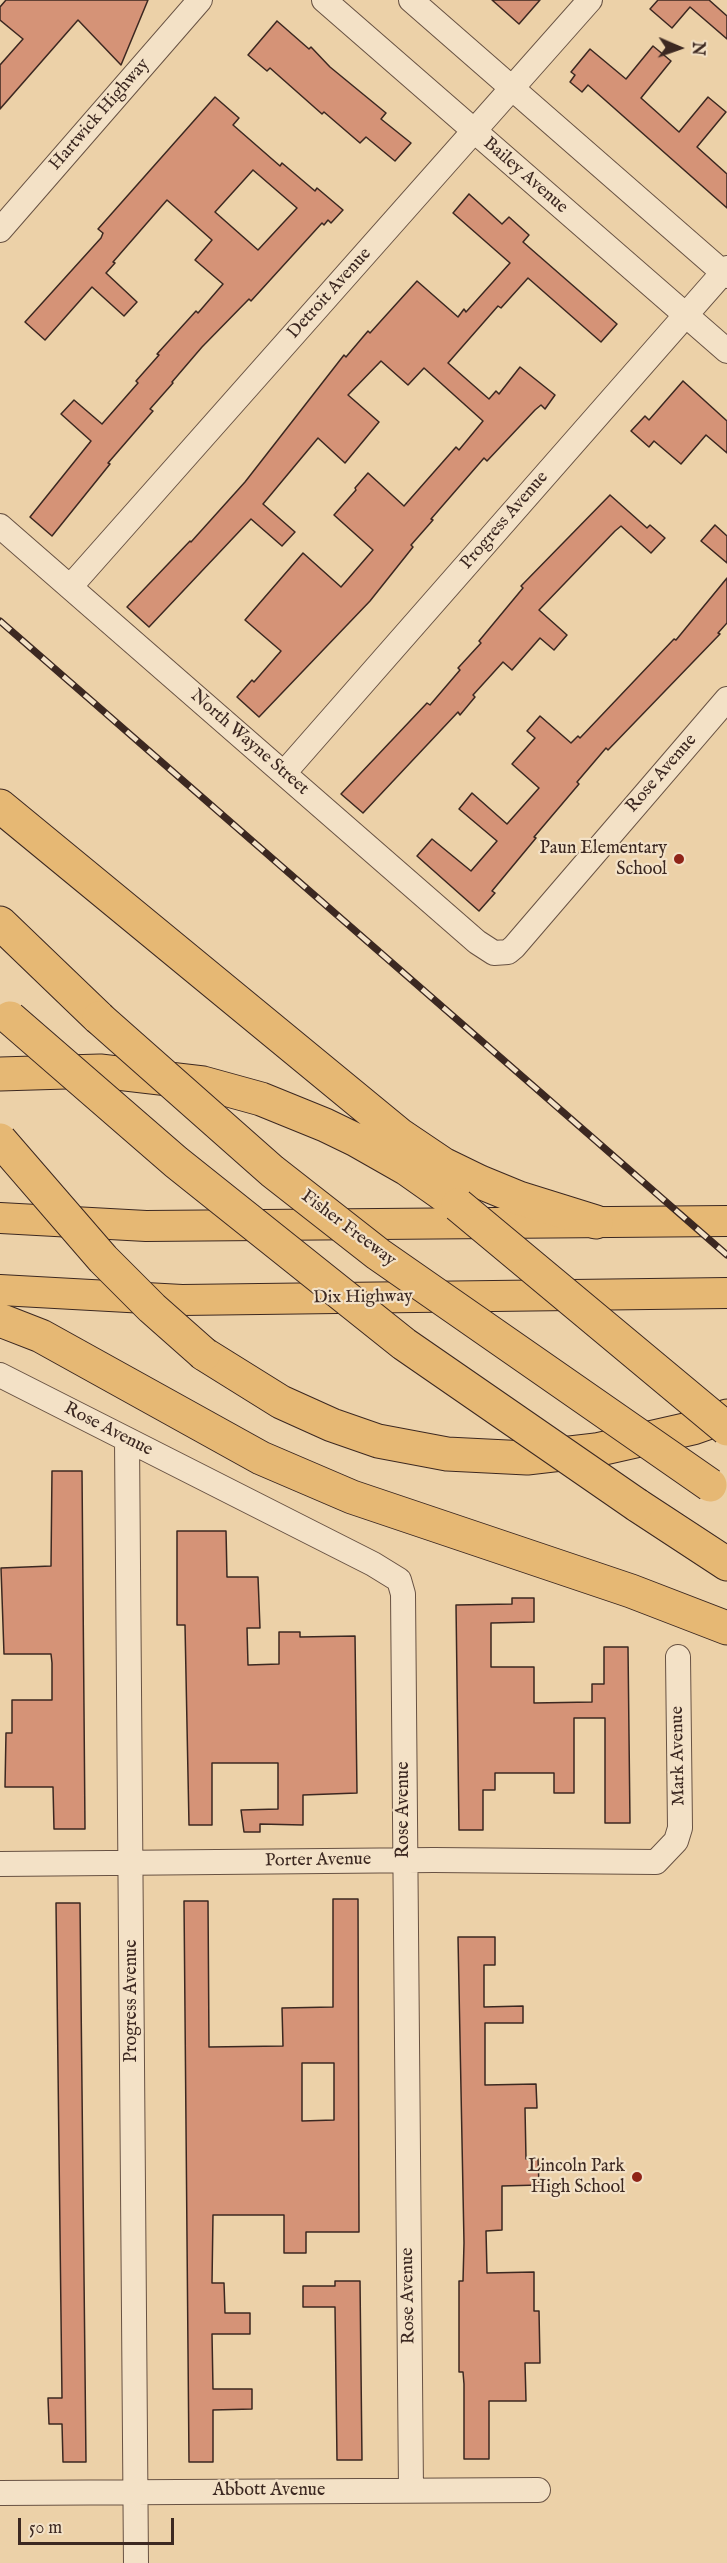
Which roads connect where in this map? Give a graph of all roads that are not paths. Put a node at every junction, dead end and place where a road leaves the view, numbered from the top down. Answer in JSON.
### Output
{"nodes":[{"id":1,"x":200,"y":0,"type":"edge"},
{"id":2,"x":324,"y":0,"type":"edge"},
{"id":3,"x":411,"y":0,"type":"edge"},
{"id":4,"x":590,"y":0,"type":"edge"},
{"id":5,"x":513,"y":89,"type":"junction"},
{"id":6,"x":474,"y":132,"type":"junction"},
{"id":7,"x":0,"y":230,"type":"edge"},
{"id":8,"x":726,"y":272,"type":"edge"},
{"id":9,"x":686,"y":315,"type":"junction"},
{"id":10,"x":727,"y":351,"type":"edge"},
{"id":11,"x":0,"y":526,"type":"edge"},
{"id":12,"x":70,"y":587,"type":"junction"},
{"id":13,"x":727,"y":699,"type":"edge"},
{"id":14,"x":284,"y":773,"type":"junction"},
{"id":15,"x":0,"y":806,"type":"edge"},
{"id":16,"x":0,"y":923,"type":"edge"},
{"id":17,"x":501,"y":953,"type":"joint"},
{"id":18,"x":5,"y":1013,"type":"edge"},
{"id":19,"x":0,"y":1074,"type":"edge"},
{"id":20,"x":0,"y":1140,"type":"edge"},
{"id":21,"x":0,"y":1218,"type":"edge"},
{"id":22,"x":727,"y":1221,"type":"edge"},
{"id":23,"x":596,"y":1222,"type":"junction"},
{"id":24,"x":0,"y":1290,"type":"edge"},
{"id":25,"x":727,"y":1293,"type":"edge"},
{"id":26,"x":0,"y":1320,"type":"edge"},
{"id":27,"x":0,"y":1375,"type":"edge"},
{"id":28,"x":727,"y":1416,"type":"edge"},
{"id":29,"x":727,"y":1430,"type":"edge"},
{"id":30,"x":127,"y":1440,"type":"junction"},
{"id":31,"x":719,"y":1491,"type":"edge"},
{"id":32,"x":727,"y":1564,"type":"edge"},
{"id":33,"x":727,"y":1628,"type":"edge"},
{"id":34,"x":678,"y":1657,"type":"dead end"},
{"id":35,"x":667,"y":1851,"type":"joint"},
{"id":36,"x":405,"y":1860,"type":"junction"},
{"id":37,"x":131,"y":1863,"type":"junction"},
{"id":38,"x":0,"y":1864,"type":"edge"},
{"id":39,"x":411,"y":2490,"type":"junction"},
{"id":40,"x":538,"y":2490,"type":"dead end"},
{"id":41,"x":0,"y":2493,"type":"edge"},
{"id":42,"x":136,"y":2493,"type":"junction"},
{"id":43,"x":136,"y":2563,"type":"edge"}],
"edges":[{"from":1,"to":7,"type":"street","name":"Hartwick Highway"},
{"from":2,"to":6,"type":"street","name":"Bailey Avenue"},
{"from":3,"to":5,"type":"street"},
{"from":4,"to":5,"type":"street","name":"Detroit Avenue"},
{"from":5,"to":6,"type":"street","name":"Detroit Avenue"},
{"from":5,"to":8,"type":"street"},
{"from":6,"to":9,"type":"street","name":"Bailey Avenue"},
{"from":6,"to":12,"type":"street","name":"Detroit Avenue"},
{"from":8,"to":9,"type":"street","name":"Progress Avenue"},
{"from":9,"to":10,"type":"street","name":"Bailey Avenue"},
{"from":9,"to":14,"type":"street","name":"Progress Avenue"},
{"from":11,"to":12,"type":"street","name":"North Wayne Street"},
{"from":12,"to":14,"type":"street","name":"North Wayne Street"},
{"from":13,"to":17,"type":"street","name":"Rose Avenue"},
{"from":14,"to":17,"type":"street","name":"North Wayne Street"},
{"from":15,"to":23,"type":"highway"},
{"from":16,"to":31,"type":"highway","name":"Fisher Freeway","bridge":true},
{"from":18,"to":32,"type":"highway","bridge":true},
{"from":19,"to":29,"type":"highway","bridge":true},
{"from":20,"to":28,"type":"highway","bridge":true},
{"from":21,"to":23,"type":"main road"},
{"from":22,"to":23,"type":"main road"},
{"from":24,"to":25,"type":"main road","name":"Dix Highway"},
{"from":26,"to":33,"type":"highway"},
{"from":27,"to":30,"type":"street","name":"Rose Avenue"},
{"from":30,"to":36,"type":"street","name":"Rose Avenue"},
{"from":30,"to":37,"type":"street","name":"Progress Avenue"},
{"from":34,"to":35,"type":"street","name":"Mark Avenue"},
{"from":35,"to":36,"type":"street","name":"Porter Avenue"},
{"from":36,"to":37,"type":"street","name":"Porter Avenue"},
{"from":36,"to":39,"type":"street","name":"Rose Avenue"},
{"from":37,"to":38,"type":"street","name":"Porter Avenue"},
{"from":37,"to":42,"type":"street","name":"Progress Avenue"},
{"from":39,"to":40,"type":"street","name":"Abbott Avenue"},
{"from":39,"to":42,"type":"street","name":"Abbott Avenue"},
{"from":41,"to":42,"type":"street","name":"Abbott Avenue"},
{"from":42,"to":43,"type":"street","name":"Progress Avenue"}]}
